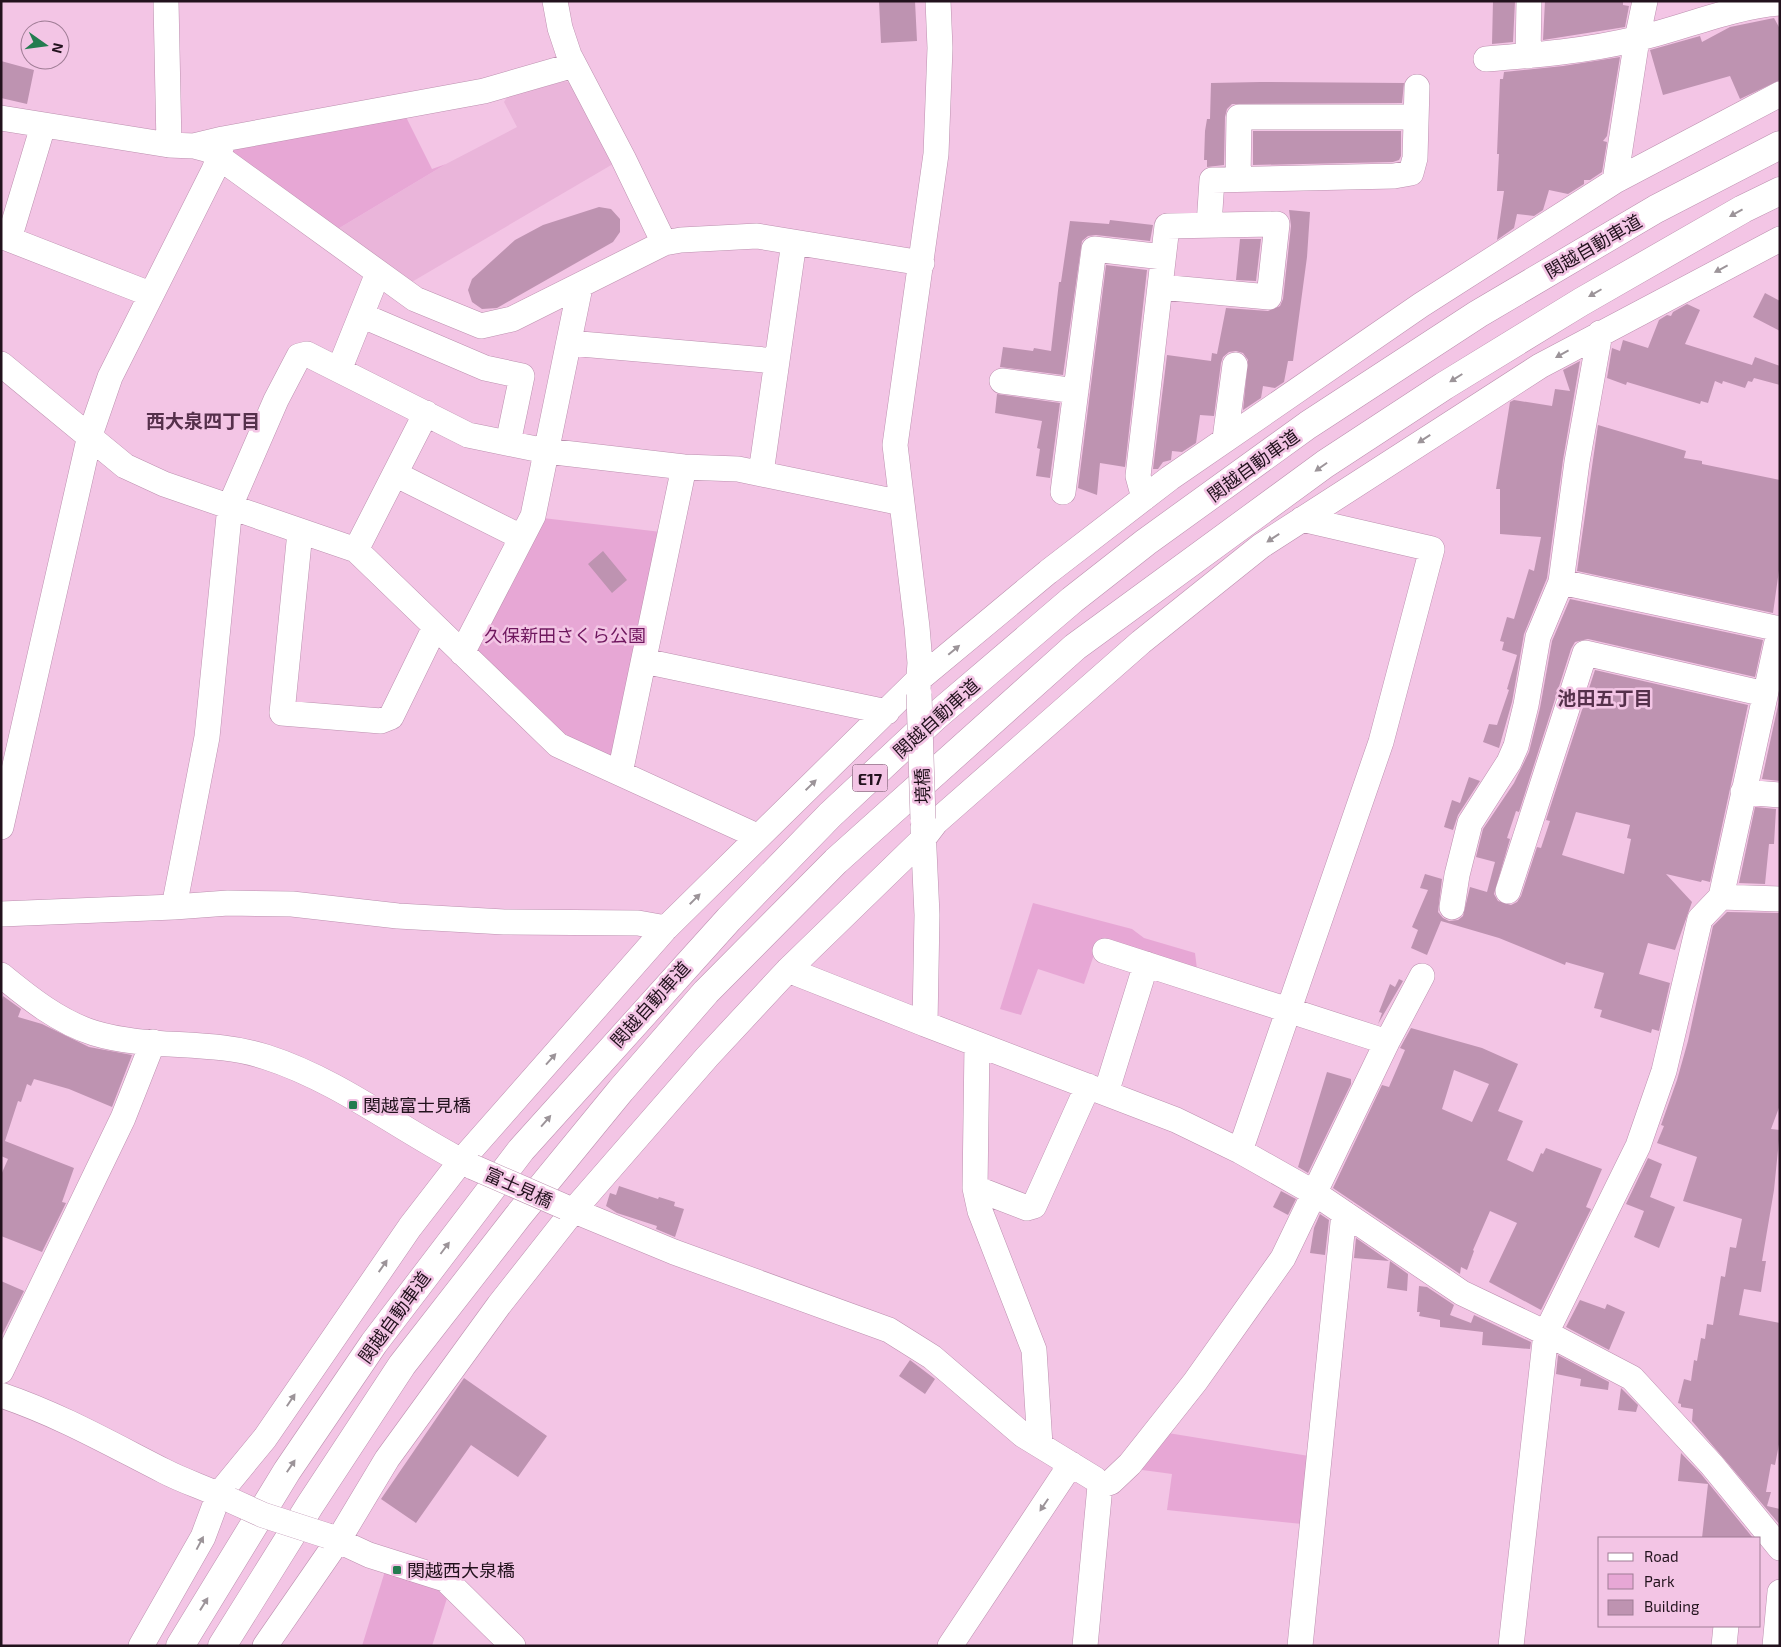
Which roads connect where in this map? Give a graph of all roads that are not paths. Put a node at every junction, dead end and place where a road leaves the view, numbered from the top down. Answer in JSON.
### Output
{"nodes":[{"id":1,"x":166,"y":1,"type":"edge"},
{"id":2,"x":555,"y":1,"type":"edge"},
{"id":3,"x":938,"y":1,"type":"edge"},
{"id":4,"x":1530,"y":1,"type":"edge"},
{"id":5,"x":1646,"y":1,"type":"edge"},
{"id":6,"x":1780,"y":3,"type":"edge"},
{"id":7,"x":1637,"y":39,"type":"junction"},
{"id":8,"x":1528,"y":56,"type":"junction"},
{"id":9,"x":1486,"y":59,"type":"dead end"},
{"id":10,"x":574,"y":65,"type":"junction"},
{"id":11,"x":1417,"y":87,"type":"dead end"},
{"id":12,"x":1780,"y":94,"type":"edge"},
{"id":13,"x":1416,"y":117,"type":"junction"},
{"id":14,"x":1,"y":118,"type":"edge"},
{"id":15,"x":43,"y":126,"type":"junction"},
{"id":16,"x":169,"y":145,"type":"junction"},
{"id":17,"x":1780,"y":145,"type":"edge"},
{"id":18,"x":221,"y":148,"type":"junction"},
{"id":19,"x":1238,"y":179,"type":"junction"},
{"id":20,"x":1616,"y":181,"type":"junction"},
{"id":21,"x":1780,"y":191,"type":"edge"},
{"id":22,"x":1209,"y":225,"type":"junction"},
{"id":23,"x":5,"y":238,"type":"edge"},
{"id":24,"x":1780,"y":239,"type":"edge"},
{"id":25,"x":794,"y":242,"type":"junction"},
{"id":26,"x":664,"y":243,"type":"junction"},
{"id":27,"x":1163,"y":257,"type":"junction"},
{"id":28,"x":922,"y":263,"type":"junction"},
{"id":29,"x":378,"y":273,"type":"junction"},
{"id":30,"x":580,"y":287,"type":"junction"},
{"id":31,"x":1160,"y":287,"type":"junction"},
{"id":32,"x":150,"y":294,"type":"junction"},
{"id":33,"x":361,"y":315,"type":"junction"},
{"id":34,"x":1600,"y":333,"type":"junction"},
{"id":35,"x":569,"y":344,"type":"junction"},
{"id":36,"x":777,"y":361,"type":"junction"},
{"id":37,"x":1,"y":364,"type":"edge"},
{"id":38,"x":1235,"y":365,"type":"dead end"},
{"id":39,"x":339,"y":370,"type":"junction"},
{"id":40,"x":1002,"y":381,"type":"dead end"},
{"id":41,"x":1076,"y":391,"type":"junction"},
{"id":42,"x":426,"y":413,"type":"junction"},
{"id":43,"x":90,"y":435,"type":"junction"},
{"id":44,"x":1226,"y":440,"type":"junction"},
{"id":45,"x":508,"y":443,"type":"junction"},
{"id":46,"x":546,"y":451,"type":"junction"},
{"id":47,"x":684,"y":467,"type":"junction"},
{"id":48,"x":761,"y":473,"type":"junction"},
{"id":49,"x":395,"y":474,"type":"junction"},
{"id":50,"x":1063,"y":492,"type":"dead end"},
{"id":51,"x":1144,"y":498,"type":"junction"},
{"id":52,"x":902,"y":503,"type":"junction"},
{"id":53,"x":230,"y":506,"type":"junction"},
{"id":54,"x":1302,"y":519,"type":"junction"},
{"id":55,"x":300,"y":532,"type":"junction"},
{"id":56,"x":521,"y":537,"type":"junction"},
{"id":57,"x":356,"y":550,"type":"junction"},
{"id":58,"x":1561,"y":582,"type":"junction"},
{"id":59,"x":435,"y":627,"type":"junction"},
{"id":60,"x":1780,"y":629,"type":"edge"},
{"id":61,"x":462,"y":653,"type":"junction"},
{"id":62,"x":644,"y":661,"type":"junction"},
{"id":63,"x":918,"y":687,"type":"junction"},
{"id":64,"x":1765,"y":694,"type":"junction"},
{"id":65,"x":887,"y":712,"type":"junction"},
{"id":66,"x":620,"y":773,"type":"junction"},
{"id":67,"x":1743,"y":792,"type":"junction"},
{"id":68,"x":1780,"y":795,"type":"edge"},
{"id":69,"x":1,"y":827,"type":"edge"},
{"id":70,"x":923,"y":829,"type":"junction"},
{"id":71,"x":757,"y":836,"type":"junction"},
{"id":72,"x":1508,"y":890,"type":"dead end"},
{"id":73,"x":1721,"y":897,"type":"junction"},
{"id":74,"x":1780,"y":899,"type":"edge"},
{"id":75,"x":174,"y":907,"type":"junction"},
{"id":76,"x":1452,"y":907,"type":"dead end"},
{"id":77,"x":1,"y":914,"type":"edge"},
{"id":78,"x":666,"y":928,"type":"junction"},
{"id":79,"x":1105,"y":951,"type":"dead end"},
{"id":80,"x":1146,"y":964,"type":"junction"},
{"id":81,"x":788,"y":970,"type":"junction"},
{"id":82,"x":1,"y":975,"type":"edge"},
{"id":83,"x":1422,"y":976,"type":"dead end"},
{"id":84,"x":1287,"y":1010,"type":"junction"},
{"id":85,"x":925,"y":1024,"type":"junction"},
{"id":86,"x":152,"y":1042,"type":"junction"},
{"id":87,"x":1387,"y":1042,"type":"junction"},
{"id":88,"x":977,"y":1045,"type":"junction"},
{"id":89,"x":1097,"y":1090,"type":"junction"},
{"id":90,"x":1240,"y":1151,"type":"junction"},
{"id":91,"x":467,"y":1164,"type":"junction"},
{"id":92,"x":976,"y":1188,"type":"junction"},
{"id":93,"x":1316,"y":1194,"type":"junction"},
{"id":94,"x":569,"y":1209,"type":"junction"},
{"id":95,"x":1344,"y":1213,"type":"junction"},
{"id":96,"x":1546,"y":1333,"type":"junction"},
{"id":97,"x":1,"y":1371,"type":"edge"},
{"id":98,"x":1,"y":1395,"type":"edge"},
{"id":99,"x":1040,"y":1445,"type":"junction"},
{"id":100,"x":1071,"y":1464,"type":"junction"},
{"id":101,"x":1100,"y":1486,"type":"junction"},
{"id":102,"x":224,"y":1497,"type":"junction"},
{"id":103,"x":334,"y":1537,"type":"junction"},
{"id":104,"x":1780,"y":1548,"type":"edge"},
{"id":105,"x":1780,"y":1592,"type":"edge"},
{"id":106,"x":1726,"y":1627,"type":"edge"},
{"id":107,"x":141,"y":1646,"type":"edge"},
{"id":108,"x":180,"y":1646,"type":"edge"},
{"id":109,"x":222,"y":1646,"type":"edge"},
{"id":110,"x":265,"y":1646,"type":"edge"},
{"id":111,"x":513,"y":1646,"type":"edge"},
{"id":112,"x":950,"y":1646,"type":"edge"},
{"id":113,"x":1086,"y":1646,"type":"edge"},
{"id":114,"x":1300,"y":1646,"type":"edge"},
{"id":115,"x":1511,"y":1646,"type":"edge"},
{"id":116,"x":1724,"y":1646,"type":"edge"},
{"id":117,"x":1775,"y":1646,"type":"edge"}],
"edges":[{"from":1,"to":16,"type":"street"},
{"from":2,"to":10,"type":"street"},
{"from":3,"to":28,"type":"street","name":"境橋"},
{"from":4,"to":8,"type":"street"},
{"from":5,"to":7,"type":"street"},
{"from":6,"to":7,"type":"street"},
{"from":7,"to":8,"type":"street"},
{"from":7,"to":20,"type":"street"},
{"from":8,"to":9,"type":"street"},
{"from":10,"to":18,"type":"street"},
{"from":10,"to":26,"type":"street"},
{"from":11,"to":13,"type":"street"},
{"from":12,"to":20,"type":"street"},
{"from":13,"to":19,"type":"street"},
{"from":13,"to":19,"type":"street"},
{"from":14,"to":15,"type":"street"},
{"from":15,"to":16,"type":"street"},
{"from":15,"to":23,"type":"street"},
{"from":16,"to":18,"type":"street"},
{"from":108,"to":17,"type":"highway","name":"関越自動車道","number":"E17","one_way":true},
{"from":18,"to":29,"type":"street"},
{"from":18,"to":32,"type":"street"},
{"from":19,"to":22,"type":"street"},
{"from":20,"to":44,"type":"street"},
{"from":21,"to":109,"type":"highway","name":"関越自動車道","number":"E17","one_way":true},
{"from":22,"to":27,"type":"street"},
{"from":22,"to":31,"type":"street"},
{"from":23,"to":32,"type":"street"},
{"from":24,"to":34,"type":"street","one_way":true},
{"from":25,"to":26,"type":"street"},
{"from":25,"to":28,"type":"street"},
{"from":25,"to":36,"type":"street"},
{"from":26,"to":30,"type":"street"},
{"from":27,"to":31,"type":"street"},
{"from":27,"to":41,"type":"street"},
{"from":28,"to":52,"type":"street","name":"境橋"},
{"from":29,"to":30,"type":"street"},
{"from":29,"to":33,"type":"street"},
{"from":30,"to":35,"type":"street"},
{"from":31,"to":51,"type":"street"},
{"from":32,"to":43,"type":"street"},
{"from":33,"to":39,"type":"street"},
{"from":33,"to":45,"type":"street"},
{"from":34,"to":54,"type":"street","one_way":true},
{"from":34,"to":58,"type":"street"},
{"from":35,"to":36,"type":"street"},
{"from":35,"to":46,"type":"street"},
{"from":36,"to":48,"type":"street"},
{"from":37,"to":43,"type":"street"},
{"from":38,"to":44,"type":"street"},
{"from":39,"to":42,"type":"street"},
{"from":39,"to":53,"type":"street"},
{"from":40,"to":41,"type":"street"},
{"from":41,"to":50,"type":"street"},
{"from":42,"to":45,"type":"street"},
{"from":42,"to":49,"type":"street"},
{"from":43,"to":53,"type":"street"},
{"from":43,"to":69,"type":"street"},
{"from":44,"to":51,"type":"street"},
{"from":45,"to":46,"type":"street"},
{"from":46,"to":47,"type":"street"},
{"from":46,"to":56,"type":"street"},
{"from":47,"to":48,"type":"street"},
{"from":47,"to":62,"type":"street"},
{"from":48,"to":52,"type":"street"},
{"from":49,"to":56,"type":"street"},
{"from":49,"to":57,"type":"street"},
{"from":63,"to":51,"type":"street","one_way":true},
{"from":52,"to":63,"type":"street","name":"境橋"},
{"from":53,"to":55,"type":"street"},
{"from":53,"to":75,"type":"street"},
{"from":54,"to":70,"type":"street","one_way":true},
{"from":54,"to":84,"type":"street"},
{"from":55,"to":57,"type":"street"},
{"from":55,"to":59,"type":"street"},
{"from":56,"to":61,"type":"street"},
{"from":57,"to":59,"type":"street"},
{"from":58,"to":60,"type":"street"},
{"from":58,"to":76,"type":"street"},
{"from":59,"to":61,"type":"street"},
{"from":60,"to":64,"type":"street"},
{"from":61,"to":66,"type":"street"},
{"from":62,"to":65,"type":"street"},
{"from":62,"to":66,"type":"street"},
{"from":63,"to":65,"type":"street"},
{"from":63,"to":70,"type":"street","name":"境橋","bridge":true},
{"from":64,"to":67,"type":"street"},
{"from":64,"to":72,"type":"street"},
{"from":71,"to":65,"type":"street","one_way":true},
{"from":66,"to":71,"type":"street"},
{"from":67,"to":68,"type":"street"},
{"from":67,"to":73,"type":"street"},
{"from":70,"to":81,"type":"street"},
{"from":70,"to":85,"type":"street","name":"境橋"},
{"from":78,"to":71,"type":"street","one_way":true},
{"from":73,"to":74,"type":"street"},
{"from":73,"to":96,"type":"street"},
{"from":75,"to":77,"type":"street"},
{"from":75,"to":78,"type":"street"},
{"from":91,"to":78,"type":"street","one_way":true},
{"from":79,"to":80,"type":"street"},
{"from":80,"to":84,"type":"street"},
{"from":80,"to":89,"type":"street"},
{"from":81,"to":85,"type":"street"},
{"from":81,"to":94,"type":"street"},
{"from":82,"to":86,"type":"street","name":"富士見橋"},
{"from":83,"to":87,"type":"street"},
{"from":84,"to":87,"type":"street"},
{"from":84,"to":90,"type":"street"},
{"from":85,"to":88,"type":"street"},
{"from":86,"to":91,"type":"street","name":"富士見橋"},
{"from":86,"to":97,"type":"street"},
{"from":87,"to":93,"type":"street"},
{"from":88,"to":89,"type":"street"},
{"from":88,"to":92,"type":"street"},
{"from":89,"to":90,"type":"street"},
{"from":89,"to":92,"type":"street"},
{"from":90,"to":93,"type":"street"},
{"from":91,"to":94,"type":"street","name":"富士見橋","bridge":true},
{"from":102,"to":91,"type":"street","one_way":true},
{"from":92,"to":99,"type":"street"},
{"from":93,"to":95,"type":"street"},
{"from":93,"to":101,"type":"street"},
{"from":94,"to":99,"type":"street","name":"富士見橋"},
{"from":94,"to":103,"type":"street"},
{"from":95,"to":96,"type":"street"},
{"from":95,"to":114,"type":"street"},
{"from":96,"to":104,"type":"street"},
{"from":96,"to":115,"type":"street"},
{"from":98,"to":102,"type":"street"},
{"from":99,"to":100,"type":"street","name":"富士見橋"},
{"from":100,"to":101,"type":"street","name":"富士見橋"},
{"from":100,"to":112,"type":"street","one_way":true},
{"from":101,"to":113,"type":"street"},
{"from":102,"to":103,"type":"street","bridge":true},
{"from":107,"to":102,"type":"street","one_way":true},
{"from":103,"to":110,"type":"street"},
{"from":103,"to":111,"type":"street"},
{"from":105,"to":117,"type":"street"},
{"from":106,"to":116,"type":"street"}]}
